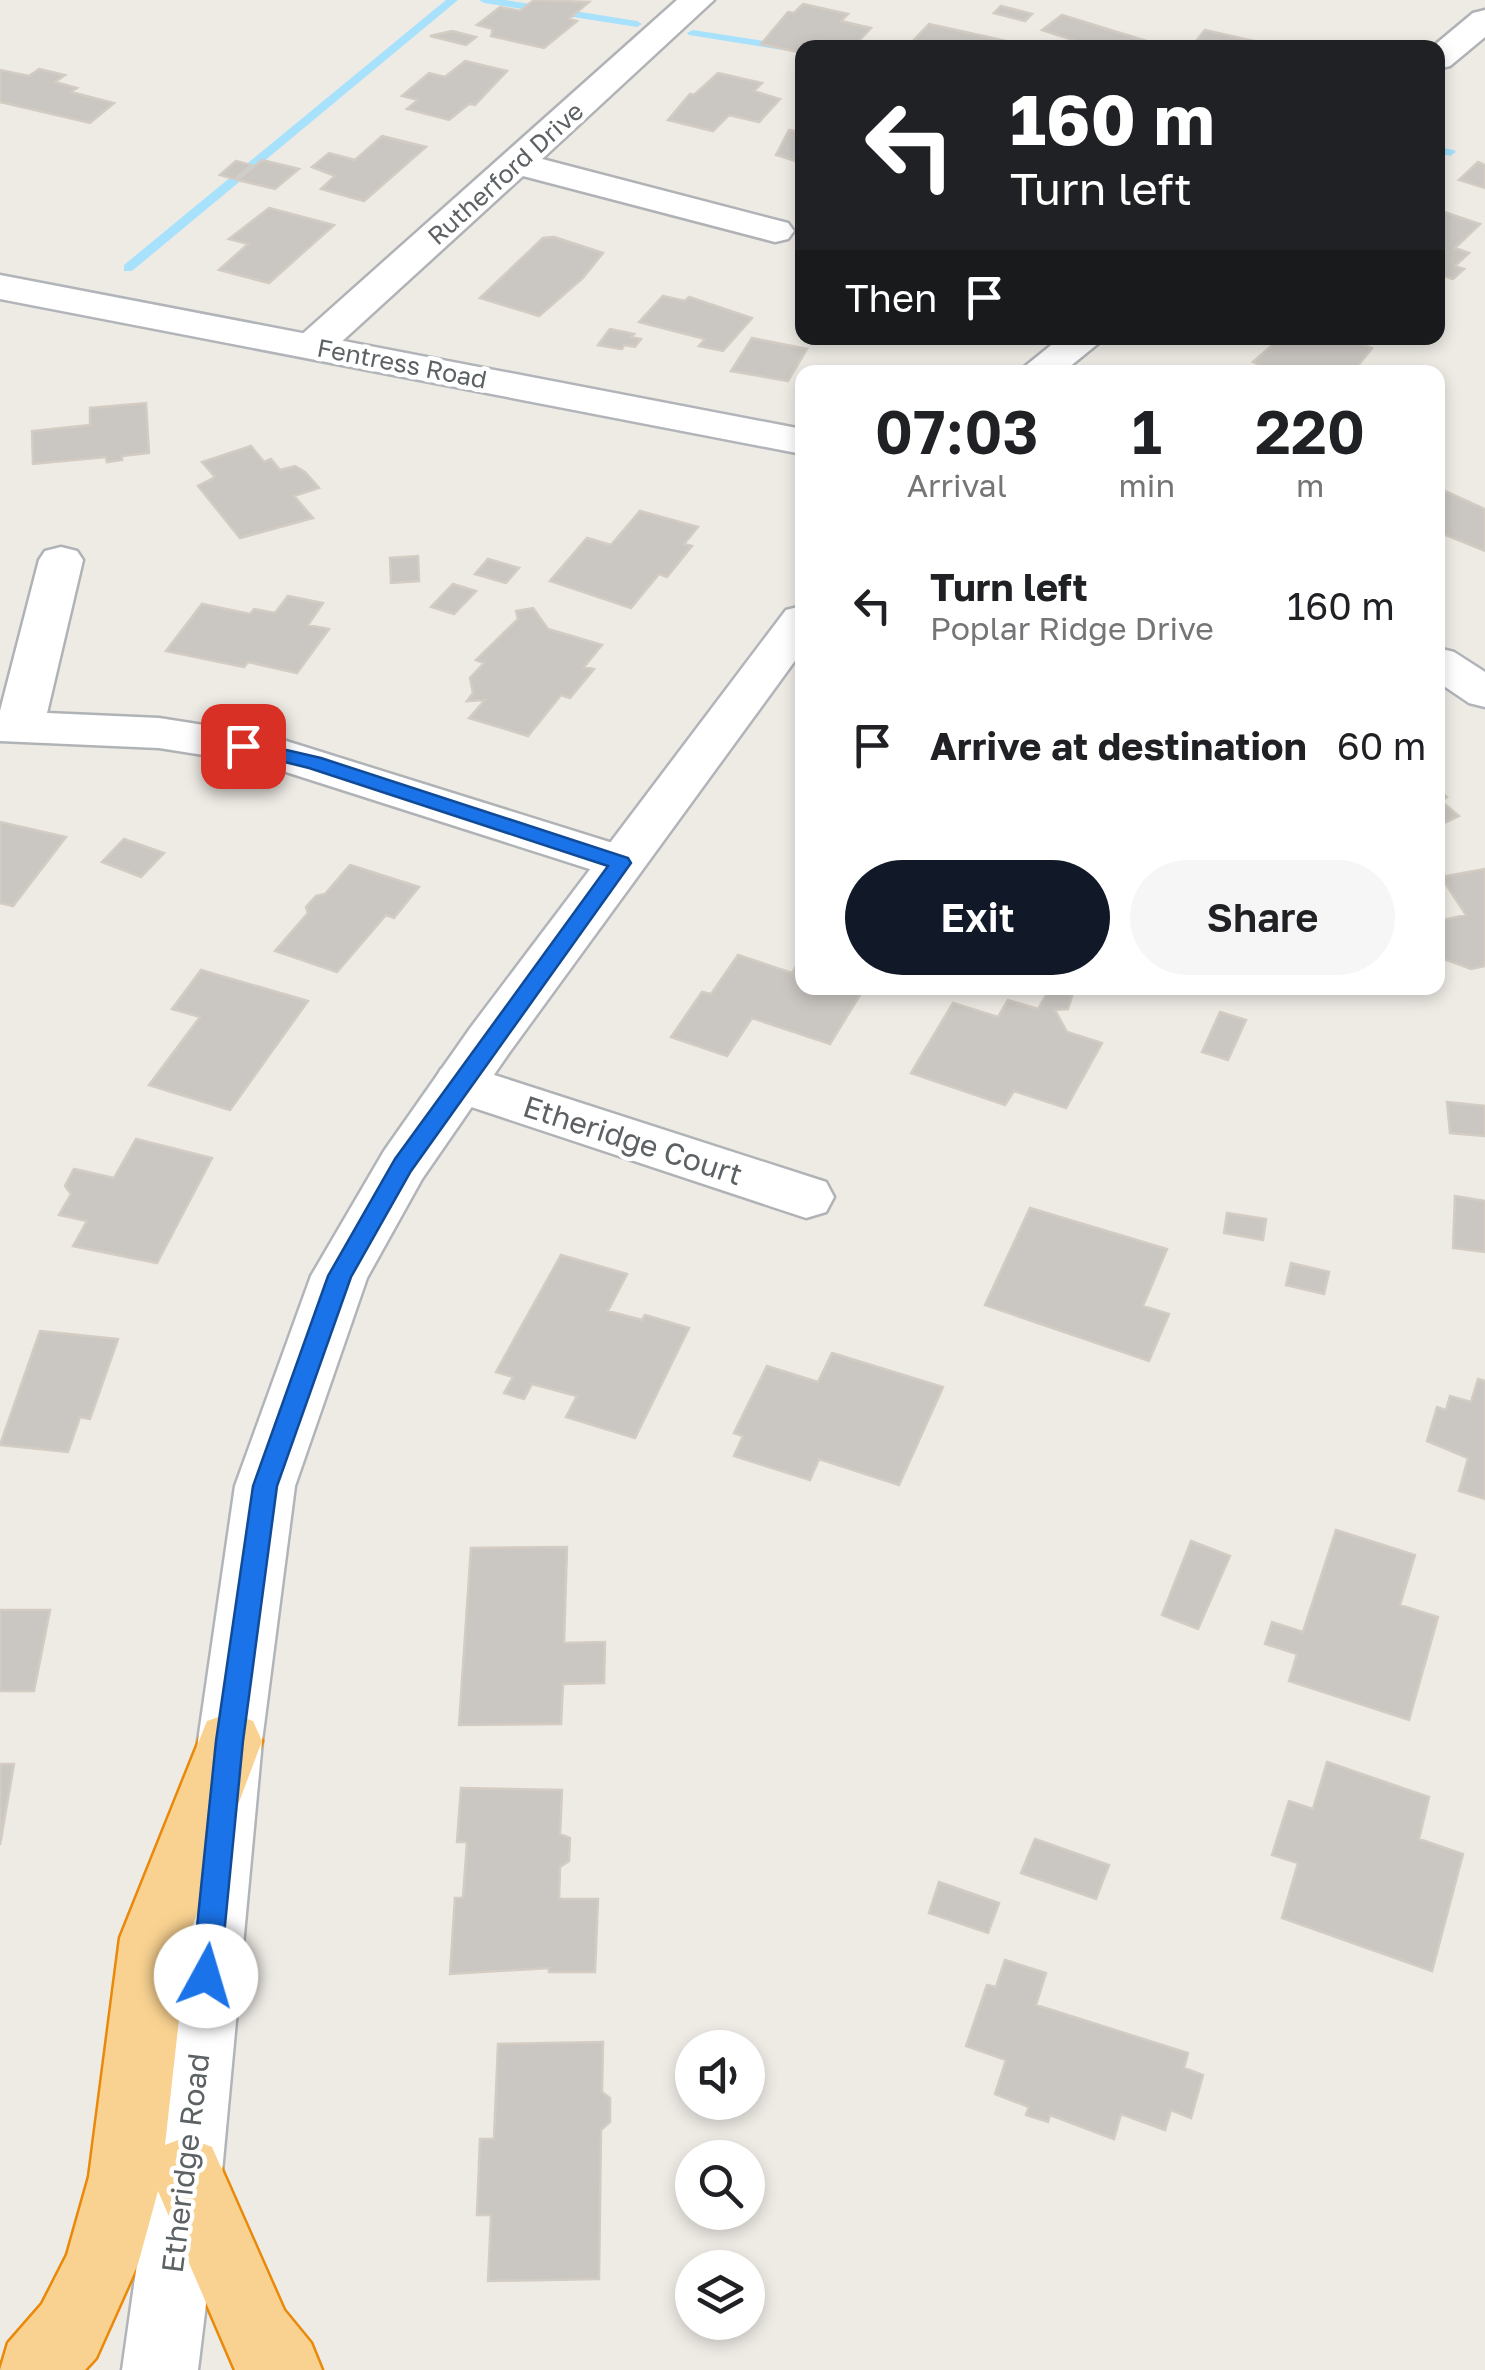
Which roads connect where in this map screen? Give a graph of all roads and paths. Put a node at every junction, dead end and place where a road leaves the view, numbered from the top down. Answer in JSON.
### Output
{"nodes":[{"id":1,"x":697,"y":0,"type":"edge"},
{"id":2,"x":1485,"y":20,"type":"edge"},
{"id":3,"x":1445,"y":53,"type":"edge"},
{"id":4,"x":516,"y":164,"type":"junction"},
{"id":5,"x":775,"y":231,"type":"dead end"},
{"id":6,"x":0,"y":287,"type":"edge"},
{"id":7,"x":1075,"y":345,"type":"edge"},
{"id":8,"x":313,"y":346,"type":"junction"},
{"id":9,"x":1047,"y":365,"type":"edge"},
{"id":10,"x":795,"y":441,"type":"edge"},
{"id":11,"x":60,"y":560,"type":"dead end"},
{"id":12,"x":795,"y":629,"type":"edge"},
{"id":13,"x":1445,"y":667,"type":"edge"},
{"id":14,"x":1485,"y":693,"type":"edge"},
{"id":15,"x":10,"y":726,"type":"edge"},
{"id":16,"x":621,"y":863,"type":"junction"},
{"id":17,"x":460,"y":1083,"type":"junction"},
{"id":18,"x":806,"y":1198,"type":"dead end"},
{"id":19,"x":230,"y":1741,"type":"junction"},
{"id":20,"x":186,"y":2172,"type":"junction"},
{"id":21,"x":34,"y":2370,"type":"edge"},
{"id":22,"x":160,"y":2370,"type":"edge"},
{"id":23,"x":284,"y":2370,"type":"edge"}],
"edges":[{"from":1,"to":4,"type":"street","name":"Rutherford Drive"},
{"from":2,"to":3,"type":"street"},
{"from":4,"to":5,"type":"street"},
{"from":4,"to":8,"type":"street","name":"Rutherford Drive"},
{"from":6,"to":8,"type":"street","name":"Fentress Road"},
{"from":7,"to":9,"type":"street"},
{"from":8,"to":10,"type":"street","name":"Fentress Road"},
{"from":11,"to":15,"type":"street"},
{"from":12,"to":16,"type":"street","name":"Etheridge Road"},
{"from":13,"to":14,"type":"street"},
{"from":15,"to":16,"type":"street"},
{"from":16,"to":17,"type":"street","name":"Etheridge Road"},
{"from":17,"to":18,"type":"street","name":"Etheridge Court"},
{"from":17,"to":19,"type":"street","name":"Etheridge Road"},
{"from":19,"to":20,"type":"street","name":"Etheridge Road"},
{"from":19,"to":21,"type":"highway"},
{"from":20,"to":22,"type":"street","name":"Etheridge Road"},
{"from":20,"to":23,"type":"highway"}]}
